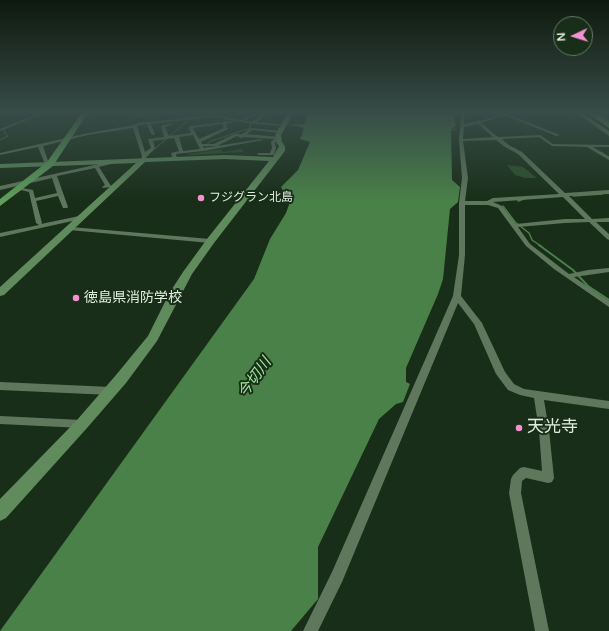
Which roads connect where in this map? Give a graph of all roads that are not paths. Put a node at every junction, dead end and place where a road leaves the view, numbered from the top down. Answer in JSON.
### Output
{"nodes":[{"id":1,"x":47,"y":143,"type":"edge"},
{"id":2,"x":64,"y":143,"type":"edge"},
{"id":3,"x":140,"y":143,"type":"edge"},
{"id":4,"x":152,"y":143,"type":"edge"},
{"id":5,"x":178,"y":143,"type":"edge"},
{"id":6,"x":219,"y":143,"type":"edge"},
{"id":7,"x":241,"y":143,"type":"edge"},
{"id":8,"x":276,"y":143,"type":"edge"},
{"id":9,"x":281,"y":143,"type":"edge"},
{"id":10,"x":461,"y":143,"type":"edge"},
{"id":11,"x":504,"y":143,"type":"edge"},
{"id":12,"x":550,"y":143,"type":"edge"},
{"id":13,"x":587,"y":144,"type":"junction"},
{"id":14,"x":40,"y":145,"type":"junction"},
{"id":15,"x":201,"y":145,"type":"junction"},
{"id":16,"x":609,"y":146,"type":"edge"},
{"id":17,"x":17,"y":150,"type":"junction"},
{"id":18,"x":181,"y":151,"type":"junction"},
{"id":19,"x":0,"y":154,"type":"edge"},
{"id":20,"x":259,"y":154,"type":"dead end"},
{"id":21,"x":20,"y":158,"type":"dead end"},
{"id":22,"x":144,"y":158,"type":"junction"},
{"id":23,"x":609,"y":158,"type":"edge"},
{"id":24,"x":175,"y":159,"type":"junction"},
{"id":25,"x":276,"y":159,"type":"junction"},
{"id":26,"x":117,"y":161,"type":"junction"},
{"id":27,"x":48,"y":164,"type":"junction"},
{"id":28,"x":0,"y":166,"type":"edge"},
{"id":29,"x":97,"y":167,"type":"junction"},
{"id":30,"x":54,"y":176,"type":"junction"},
{"id":31,"x":28,"y":181,"type":"junction"},
{"id":32,"x":105,"y":187,"type":"dead end"},
{"id":33,"x":0,"y":188,"type":"edge"},
{"id":34,"x":19,"y":188,"type":"junction"},
{"id":35,"x":609,"y":192,"type":"edge"},
{"id":36,"x":60,"y":194,"type":"junction"},
{"id":37,"x":565,"y":195,"type":"junction"},
{"id":38,"x":33,"y":200,"type":"junction"},
{"id":39,"x":0,"y":203,"type":"edge"},
{"id":40,"x":462,"y":203,"type":"junction"},
{"id":41,"x":489,"y":203,"type":"junction"},
{"id":42,"x":65,"y":207,"type":"dead end"},
{"id":43,"x":84,"y":217,"type":"junction"},
{"id":44,"x":591,"y":220,"type":"junction"},
{"id":45,"x":609,"y":220,"type":"edge"},
{"id":46,"x":39,"y":223,"type":"dead end"},
{"id":47,"x":517,"y":225,"type":"junction"},
{"id":48,"x":71,"y":229,"type":"junction"},
{"id":49,"x":0,"y":235,"type":"edge"},
{"id":50,"x":609,"y":238,"type":"edge"},
{"id":51,"x":210,"y":241,"type":"junction"},
{"id":52,"x":609,"y":270,"type":"edge"},
{"id":53,"x":574,"y":274,"type":"junction"},
{"id":54,"x":11,"y":283,"type":"junction"},
{"id":55,"x":0,"y":285,"type":"edge"},
{"id":56,"x":0,"y":293,"type":"edge"},
{"id":57,"x":457,"y":296,"type":"junction"},
{"id":58,"x":606,"y":300,"type":"edge"},
{"id":59,"x":0,"y":386,"type":"edge"},
{"id":60,"x":111,"y":391,"type":"junction"},
{"id":61,"x":538,"y":395,"type":"junction"},
{"id":62,"x":609,"y":406,"type":"edge"},
{"id":63,"x":0,"y":420,"type":"edge"},
{"id":64,"x":82,"y":424,"type":"junction"},
{"id":65,"x":1,"y":509,"type":"edge"},
{"id":66,"x":310,"y":631,"type":"edge"},
{"id":67,"x":542,"y":631,"type":"edge"}],
"edges":[{"from":1,"to":14,"type":"street"},
{"from":2,"to":27,"type":"main road"},
{"from":3,"to":22,"type":"street"},
{"from":4,"to":22,"type":"street"},
{"from":5,"to":18,"type":"street"},
{"from":6,"to":15,"type":"street"},
{"from":7,"to":15,"type":"street"},
{"from":8,"to":20,"type":"street"},
{"from":9,"to":25,"type":"street"},
{"from":10,"to":40,"type":"street"},
{"from":11,"to":37,"type":"street"},
{"from":12,"to":13,"type":"street"},
{"from":13,"to":16,"type":"street"},
{"from":13,"to":23,"type":"street"},
{"from":14,"to":17,"type":"street"},
{"from":14,"to":27,"type":"street"},
{"from":15,"to":18,"type":"street"},
{"from":17,"to":19,"type":"street"},
{"from":17,"to":21,"type":"street"},
{"from":18,"to":24,"type":"street"},
{"from":22,"to":24,"type":"street"},
{"from":22,"to":26,"type":"street"},
{"from":22,"to":43,"type":"street"},
{"from":24,"to":25,"type":"street"},
{"from":25,"to":51,"type":"street"},
{"from":26,"to":27,"type":"street"},
{"from":26,"to":29,"type":"street"},
{"from":27,"to":28,"type":"street"},
{"from":27,"to":31,"type":"main road"},
{"from":29,"to":30,"type":"street"},
{"from":29,"to":32,"type":"street"},
{"from":30,"to":31,"type":"street"},
{"from":30,"to":36,"type":"street"},
{"from":31,"to":33,"type":"street"},
{"from":31,"to":34,"type":"main road"},
{"from":34,"to":38,"type":"street"},
{"from":34,"to":39,"type":"main road"},
{"from":35,"to":37,"type":"street"},
{"from":36,"to":38,"type":"street"},
{"from":36,"to":42,"type":"street"},
{"from":37,"to":41,"type":"street"},
{"from":37,"to":44,"type":"street"},
{"from":38,"to":46,"type":"street"},
{"from":40,"to":41,"type":"street"},
{"from":40,"to":57,"type":"street"},
{"from":41,"to":47,"type":"street"},
{"from":43,"to":48,"type":"street"},
{"from":43,"to":49,"type":"street"},
{"from":44,"to":45,"type":"street"},
{"from":44,"to":47,"type":"street"},
{"from":44,"to":50,"type":"street"},
{"from":47,"to":53,"type":"street"},
{"from":48,"to":51,"type":"street"},
{"from":48,"to":54,"type":"street"},
{"from":51,"to":60,"type":"street"},
{"from":52,"to":53,"type":"street"},
{"from":53,"to":58,"type":"street"},
{"from":54,"to":55,"type":"street"},
{"from":54,"to":56,"type":"street"},
{"from":57,"to":61,"type":"street"},
{"from":57,"to":66,"type":"street"},
{"from":59,"to":60,"type":"street"},
{"from":60,"to":64,"type":"street"},
{"from":61,"to":62,"type":"street"},
{"from":61,"to":67,"type":"street"},
{"from":63,"to":64,"type":"street"},
{"from":64,"to":65,"type":"street"}]}
